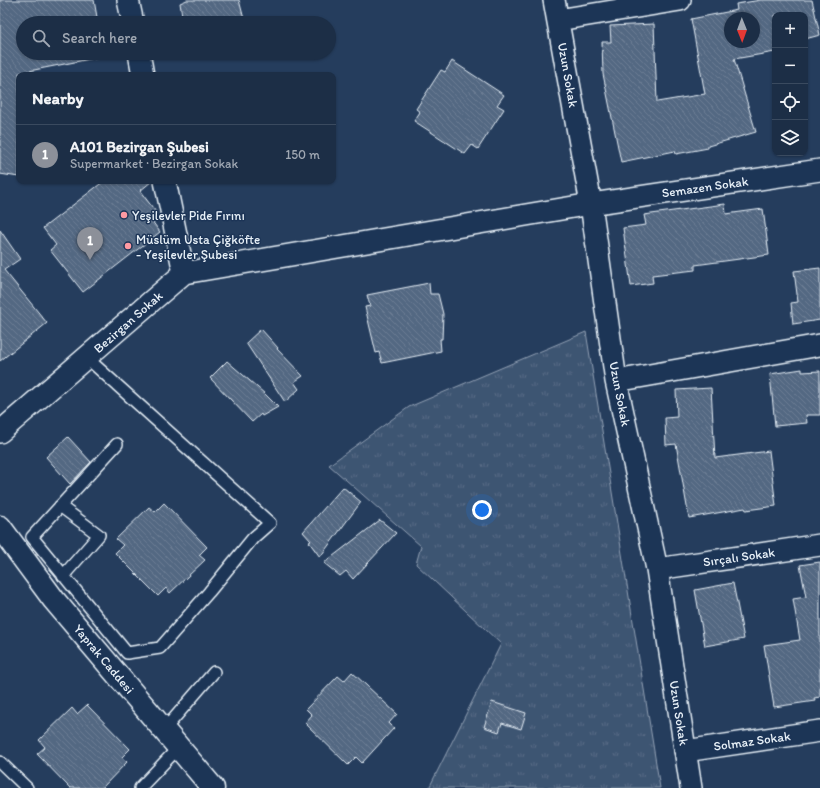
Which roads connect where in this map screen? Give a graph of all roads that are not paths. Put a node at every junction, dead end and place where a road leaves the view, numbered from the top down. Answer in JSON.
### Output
{"nodes":[{"id":1,"x":128,"y":0,"type":"edge"},
{"id":2,"x":554,"y":0,"type":"edge"},
{"id":3,"x":680,"y":0,"type":"edge"},
{"id":4,"x":131,"y":16,"type":"edge"},
{"id":5,"x":558,"y":20,"type":"junction"},
{"id":6,"x":140,"y":60,"type":"edge"},
{"id":7,"x":142,"y":72,"type":"edge"},
{"id":8,"x":820,"y":170,"type":"edge"},
{"id":9,"x":166,"y":184,"type":"edge"},
{"id":10,"x":591,"y":204,"type":"junction"},
{"id":11,"x":184,"y":273,"type":"junction"},
{"id":12,"x":820,"y":345,"type":"edge"},
{"id":13,"x":87,"y":358,"type":"junction"},
{"id":14,"x":616,"y":381,"type":"junction"},
{"id":15,"x":0,"y":432,"type":"edge"},
{"id":16,"x":117,"y":444,"type":"dead end"},
{"id":17,"x":60,"y":506,"type":"junction"},
{"id":18,"x":0,"y":527,"type":"edge"},
{"id":19,"x":820,"y":545,"type":"edge"},
{"id":20,"x":657,"y":569,"type":"junction"},
{"id":21,"x":63,"y":576,"type":"junction"},
{"id":22,"x":214,"y":672,"type":"dead end"},
{"id":23,"x":164,"y":730,"type":"junction"},
{"id":24,"x":820,"y":731,"type":"edge"},
{"id":25,"x":179,"y":747,"type":"junction"},
{"id":26,"x":684,"y":751,"type":"junction"},
{"id":27,"x":0,"y":762,"type":"edge"},
{"id":28,"x":28,"y":788,"type":"edge"},
{"id":29,"x":140,"y":788,"type":"edge"},
{"id":30,"x":212,"y":788,"type":"edge"},
{"id":31,"x":691,"y":788,"type":"edge"}],
"edges":[{"from":1,"to":4,"type":"street"},
{"from":2,"to":5,"type":"street","name":"Uzun Sokak"},
{"from":3,"to":5,"type":"street"},
{"from":5,"to":10,"type":"street","name":"Uzun Sokak"},
{"from":6,"to":7,"type":"street"},
{"from":8,"to":10,"type":"street","name":"Semazen Sokak"},
{"from":9,"to":11,"type":"street"},
{"from":10,"to":11,"type":"street","name":"Semazen Sokak"},
{"from":10,"to":14,"type":"street","name":"Uzun Sokak"},
{"from":11,"to":13,"type":"street","name":"Bezirgan Sokak"},
{"from":12,"to":14,"type":"street"},
{"from":13,"to":15,"type":"street","name":"Bezirgan Sokak"},
{"from":13,"to":21,"type":"lane"},
{"from":14,"to":20,"type":"street","name":"Uzun Sokak"},
{"from":16,"to":17,"type":"lane"},
{"from":17,"to":21,"type":"lane"},
{"from":17,"to":21,"type":"lane"},
{"from":18,"to":23,"type":"street","name":"Yaprak Caddesi"},
{"from":19,"to":20,"type":"street","name":"Sırçalı Sokak"},
{"from":20,"to":26,"type":"street","name":"Uzun Sokak"},
{"from":22,"to":23,"type":"lane"},
{"from":23,"to":25,"type":"street","name":"Yaprak Caddesi"},
{"from":24,"to":26,"type":"street","name":"Solmaz Sokak"},
{"from":25,"to":29,"type":"lane"},
{"from":25,"to":30,"type":"street","name":"Yaprak Caddesi"},
{"from":26,"to":31,"type":"street","name":"Uzun Sokak"},
{"from":27,"to":28,"type":"lane"}]}
